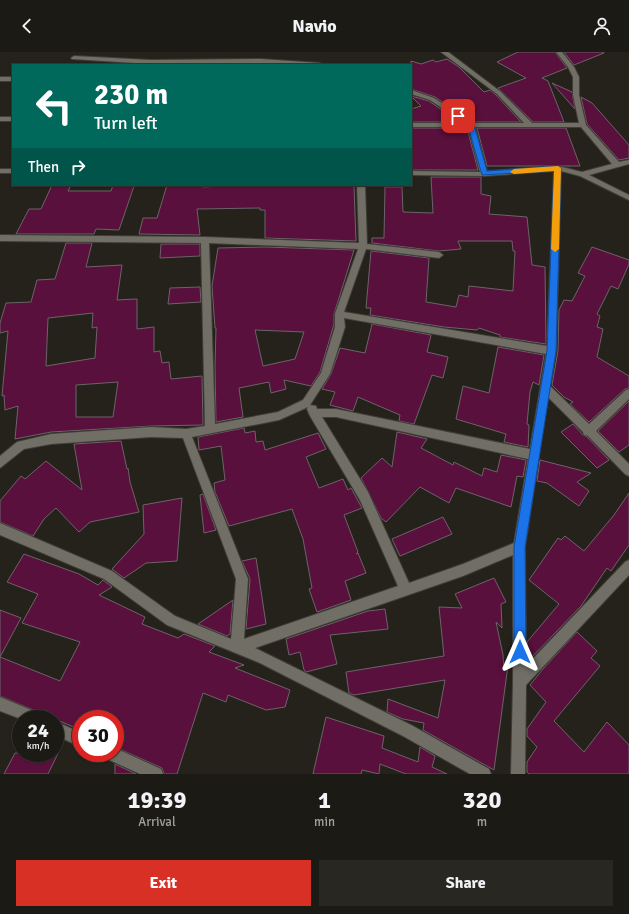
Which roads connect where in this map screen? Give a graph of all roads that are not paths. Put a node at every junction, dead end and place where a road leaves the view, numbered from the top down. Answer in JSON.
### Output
{"nodes":[{"id":1,"x":444,"y":52,"type":"edge"},
{"id":2,"x":559,"y":52,"type":"edge"},
{"id":3,"x":75,"y":55,"type":"edge"},
{"id":4,"x":311,"y":64,"type":"edge"},
{"id":5,"x":0,"y":79,"type":"edge"},
{"id":6,"x":12,"y":79,"type":"edge"},
{"id":7,"x":412,"y":92,"type":"edge"},
{"id":8,"x":0,"y":119,"type":"edge"},
{"id":9,"x":12,"y":119,"type":"edge"},
{"id":10,"x":412,"y":124,"type":"edge"},
{"id":11,"x":529,"y":124,"type":"junction"},
{"id":12,"x":471,"y":125,"type":"junction"},
{"id":13,"x":583,"y":125,"type":"junction"},
{"id":14,"x":629,"y":162,"type":"edge"},
{"id":15,"x":617,"y":165,"type":"junction"},
{"id":16,"x":558,"y":168,"type":"junction"},
{"id":17,"x":12,"y":171,"type":"edge"},
{"id":18,"x":1,"y":172,"type":"edge"},
{"id":19,"x":412,"y":173,"type":"edge"},
{"id":20,"x":484,"y":174,"type":"junction"},
{"id":21,"x":582,"y":174,"type":"junction"},
{"id":22,"x":362,"y":186,"type":"edge"},
{"id":23,"x":629,"y":198,"type":"edge"},
{"id":24,"x":0,"y":238,"type":"edge"},
{"id":25,"x":205,"y":240,"type":"junction"},
{"id":26,"x":363,"y":246,"type":"junction"},
{"id":27,"x":439,"y":255,"type":"dead end"},
{"id":28,"x":339,"y":314,"type":"junction"},
{"id":29,"x":551,"y":351,"type":"junction"},
{"id":30,"x":545,"y":387,"type":"junction"},
{"id":31,"x":629,"y":393,"type":"edge"},
{"id":32,"x":306,"y":403,"type":"junction"},
{"id":33,"x":314,"y":413,"type":"junction"},
{"id":34,"x":210,"y":429,"type":"junction"},
{"id":35,"x":588,"y":432,"type":"junction"},
{"id":36,"x":186,"y":434,"type":"junction"},
{"id":37,"x":534,"y":455,"type":"junction"},
{"id":38,"x":0,"y":463,"type":"edge"},
{"id":39,"x":629,"y":472,"type":"edge"},
{"id":40,"x":0,"y":529,"type":"edge"},
{"id":41,"x":520,"y":547,"type":"junction"},
{"id":42,"x":629,"y":566,"type":"edge"},
{"id":43,"x":406,"y":590,"type":"junction"},
{"id":44,"x":237,"y":648,"type":"junction"},
{"id":45,"x":520,"y":682,"type":"junction"},
{"id":46,"x":0,"y":704,"type":"edge"},
{"id":47,"x":14,"y":710,"type":"edge"},
{"id":48,"x":124,"y":759,"type":"edge"},
{"id":49,"x":156,"y":774,"type":"edge"},
{"id":50,"x":484,"y":774,"type":"edge"},
{"id":51,"x":518,"y":774,"type":"edge"}],
"edges":[{"from":1,"to":11,"type":"street"},
{"from":2,"to":13,"type":"street"},
{"from":3,"to":4,"type":"street"},
{"from":5,"to":6,"type":"street"},
{"from":7,"to":12,"type":"street"},
{"from":8,"to":9,"type":"street"},
{"from":10,"to":12,"type":"street"},
{"from":11,"to":12,"type":"street"},
{"from":11,"to":13,"type":"street"},
{"from":12,"to":20,"type":"street"},
{"from":13,"to":15,"type":"street"},
{"from":14,"to":15,"type":"street"},
{"from":15,"to":21,"type":"street"},
{"from":16,"to":20,"type":"street"},
{"from":16,"to":21,"type":"street"},
{"from":16,"to":29,"type":"street"},
{"from":17,"to":18,"type":"street"},
{"from":19,"to":20,"type":"street"},
{"from":21,"to":23,"type":"street"},
{"from":22,"to":26,"type":"street"},
{"from":24,"to":25,"type":"street"},
{"from":25,"to":26,"type":"street"},
{"from":25,"to":34,"type":"street"},
{"from":26,"to":27,"type":"street"},
{"from":26,"to":28,"type":"street"},
{"from":28,"to":29,"type":"street"},
{"from":28,"to":32,"type":"street"},
{"from":29,"to":30,"type":"street"},
{"from":30,"to":35,"type":"street"},
{"from":30,"to":37,"type":"street"},
{"from":31,"to":35,"type":"street"},
{"from":32,"to":33,"type":"street"},
{"from":32,"to":34,"type":"street"},
{"from":33,"to":37,"type":"street"},
{"from":33,"to":43,"type":"street"},
{"from":34,"to":36,"type":"street"},
{"from":35,"to":39,"type":"street"},
{"from":36,"to":38,"type":"street"},
{"from":36,"to":44,"type":"street"},
{"from":37,"to":41,"type":"street"},
{"from":40,"to":44,"type":"street"},
{"from":41,"to":43,"type":"street"},
{"from":41,"to":45,"type":"street"},
{"from":42,"to":45,"type":"street"},
{"from":43,"to":44,"type":"street"},
{"from":44,"to":50,"type":"street"},
{"from":45,"to":51,"type":"street"},
{"from":46,"to":47,"type":"street"},
{"from":48,"to":49,"type":"street"}]}
